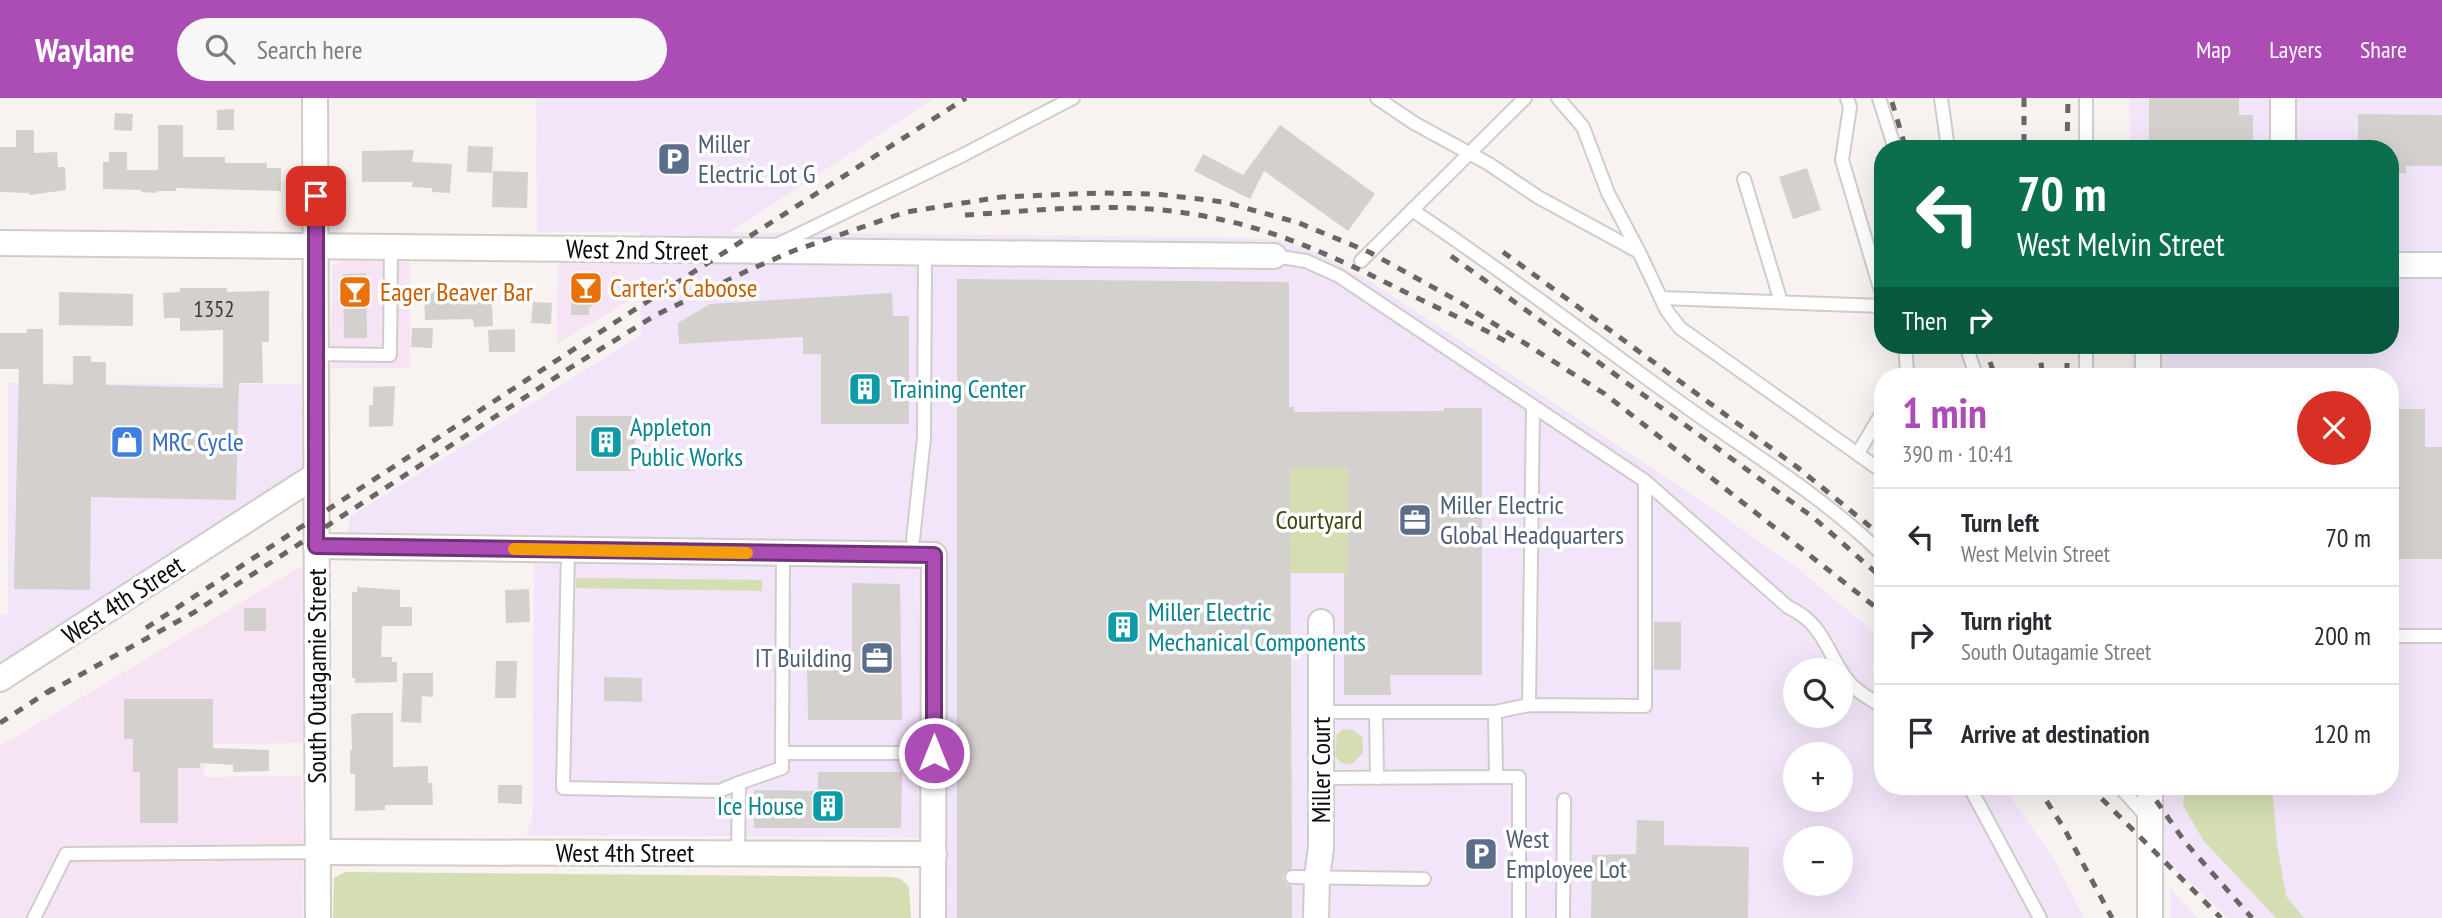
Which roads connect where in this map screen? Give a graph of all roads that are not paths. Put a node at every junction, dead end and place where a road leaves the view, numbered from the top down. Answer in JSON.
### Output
{"nodes":[{"id":1,"x":316,"y":98,"type":"edge"},
{"id":2,"x":1073,"y":98,"type":"edge"},
{"id":3,"x":1377,"y":98,"type":"edge"},
{"id":4,"x":1525,"y":98,"type":"edge"},
{"id":5,"x":1558,"y":98,"type":"edge"},
{"id":6,"x":1847,"y":98,"type":"edge"},
{"id":7,"x":1879,"y":98,"type":"edge"},
{"id":8,"x":1941,"y":98,"type":"edge"},
{"id":9,"x":2086,"y":98,"type":"edge"},
{"id":10,"x":2283,"y":98,"type":"edge"},
{"id":11,"x":1892,"y":140,"type":"edge"},
{"id":12,"x":1947,"y":140,"type":"edge"},
{"id":13,"x":2086,"y":140,"type":"edge"},
{"id":14,"x":2283,"y":140,"type":"edge"},
{"id":15,"x":1470,"y":153,"type":"junction"},
{"id":16,"x":1744,"y":179,"type":"dead end"},
{"id":17,"x":1412,"y":210,"type":"junction"},
{"id":18,"x":0,"y":243,"type":"edge"},
{"id":19,"x":316,"y":245,"type":"junction"},
{"id":20,"x":391,"y":246,"type":"junction"},
{"id":21,"x":762,"y":251,"type":"junction"},
{"id":22,"x":925,"y":252,"type":"junction"},
{"id":23,"x":1640,"y":252,"type":"junction"},
{"id":24,"x":1274,"y":256,"type":"joint"},
{"id":25,"x":1361,"y":261,"type":"dead end"},
{"id":26,"x":2399,"y":265,"type":"edge"},
{"id":27,"x":2442,"y":265,"type":"edge"},
{"id":28,"x":1874,"y":268,"type":"edge"},
{"id":29,"x":1661,"y":298,"type":"junction"},
{"id":30,"x":1781,"y":302,"type":"junction"},
{"id":31,"x":1874,"y":306,"type":"edge"},
{"id":32,"x":316,"y":354,"type":"junction"},
{"id":33,"x":1533,"y":406,"type":"junction"},
{"id":34,"x":1874,"y":426,"type":"edge"},
{"id":35,"x":1858,"y":453,"type":"junction"},
{"id":36,"x":1874,"y":465,"type":"edge"},
{"id":37,"x":316,"y":475,"type":"junction"},
{"id":38,"x":1645,"y":481,"type":"junction"},
{"id":39,"x":913,"y":539,"type":"dead end"},
{"id":40,"x":316,"y":546,"type":"junction"},
{"id":41,"x":1874,"y":548,"type":"edge"},
{"id":42,"x":568,"y":550,"type":"junction"},
{"id":43,"x":783,"y":553,"type":"junction"},
{"id":44,"x":1321,"y":622,"type":"dead end"},
{"id":45,"x":2399,"y":636,"type":"edge"},
{"id":46,"x":2442,"y":636,"type":"edge"},
{"id":47,"x":0,"y":679,"type":"edge"},
{"id":48,"x":1874,"y":701,"type":"edge"},
{"id":49,"x":1529,"y":705,"type":"junction"},
{"id":50,"x":1321,"y":712,"type":"junction"},
{"id":51,"x":1495,"y":712,"type":"junction"},
{"id":52,"x":1376,"y":713,"type":"junction"},
{"id":53,"x":782,"y":753,"type":"junction"},
{"id":54,"x":934,"y":753,"type":"junction"},
{"id":55,"x":1496,"y":777,"type":"junction"},
{"id":56,"x":1321,"y":778,"type":"junction"},
{"id":57,"x":1377,"y":778,"type":"junction"},
{"id":58,"x":738,"y":783,"type":"junction"},
{"id":59,"x":1974,"y":795,"type":"edge"},
{"id":60,"x":2127,"y":795,"type":"edge"},
{"id":61,"x":2150,"y":795,"type":"edge"},
{"id":62,"x":1564,"y":800,"type":"dead end"},
{"id":63,"x":2150,"y":820,"type":"junction"},
{"id":64,"x":317,"y":852,"type":"junction"},
{"id":65,"x":738,"y":854,"type":"junction"},
{"id":66,"x":934,"y":854,"type":"junction"},
{"id":67,"x":1304,"y":877,"type":"junction"},
{"id":68,"x":1424,"y":878,"type":"dead end"},
{"id":69,"x":34,"y":918,"type":"edge"},
{"id":70,"x":318,"y":918,"type":"edge"},
{"id":71,"x":933,"y":918,"type":"edge"},
{"id":72,"x":1316,"y":918,"type":"edge"},
{"id":73,"x":1519,"y":918,"type":"edge"},
{"id":74,"x":1563,"y":918,"type":"edge"},
{"id":75,"x":2040,"y":918,"type":"edge"},
{"id":76,"x":2150,"y":918,"type":"edge"}],
"edges":[{"from":1,"to":19,"type":"street","name":"South Outagamie Street"},
{"from":2,"to":21,"type":"lane"},
{"from":3,"to":15,"type":"lane"},
{"from":4,"to":15,"type":"lane"},
{"from":5,"to":23,"type":"lane"},
{"from":6,"to":28,"type":"lane"},
{"from":7,"to":11,"type":"lane"},
{"from":8,"to":12,"type":"lane"},
{"from":9,"to":13,"type":"lane"},
{"from":10,"to":14,"type":"street"},
{"from":15,"to":17,"type":"lane"},
{"from":15,"to":23,"type":"lane"},
{"from":16,"to":30,"type":"lane"},
{"from":17,"to":25,"type":"lane"},
{"from":17,"to":41,"type":"lane"},
{"from":18,"to":19,"type":"street","name":"West 2nd Street"},
{"from":19,"to":20,"type":"street","name":"West 2nd Street"},
{"from":19,"to":32,"type":"street","name":"South Outagamie Street"},
{"from":20,"to":21,"type":"street","name":"West 2nd Street"},
{"from":20,"to":32,"type":"lane"},
{"from":21,"to":22,"type":"street","name":"West 2nd Street"},
{"from":22,"to":24,"type":"street","name":"West 2nd Street"},
{"from":22,"to":39,"type":"lane"},
{"from":23,"to":29,"type":"lane"},
{"from":24,"to":33,"type":"lane"},
{"from":26,"to":27,"type":"street"},
{"from":29,"to":30,"type":"lane"},
{"from":29,"to":35,"type":"lane"},
{"from":30,"to":31,"type":"lane"},
{"from":32,"to":37,"type":"street","name":"South Outagamie Street"},
{"from":33,"to":38,"type":"lane"},
{"from":33,"to":49,"type":"lane"},
{"from":34,"to":35,"type":"lane"},
{"from":35,"to":36,"type":"lane"},
{"from":37,"to":40,"type":"street","name":"South Outagamie Street"},
{"from":37,"to":47,"type":"street","name":"West 4th Street"},
{"from":38,"to":48,"type":"lane"},
{"from":38,"to":49,"type":"lane"},
{"from":40,"to":42,"type":"street"},
{"from":40,"to":64,"type":"street","name":"South Outagamie Street"},
{"from":42,"to":43,"type":"street"},
{"from":42,"to":58,"type":"lane"},
{"from":43,"to":53,"type":"lane"},
{"from":43,"to":54,"type":"street"},
{"from":44,"to":50,"type":"street","name":"Miller Court"},
{"from":45,"to":46,"type":"lane"},
{"from":49,"to":51,"type":"lane"},
{"from":50,"to":52,"type":"lane"},
{"from":50,"to":56,"type":"street","name":"Miller Court"},
{"from":51,"to":52,"type":"lane"},
{"from":51,"to":55,"type":"lane"},
{"from":52,"to":57,"type":"lane"},
{"from":53,"to":54,"type":"lane"},
{"from":53,"to":58,"type":"lane"},
{"from":54,"to":66,"type":"street"},
{"from":55,"to":57,"type":"lane"},
{"from":55,"to":73,"type":"lane"},
{"from":56,"to":57,"type":"lane"},
{"from":56,"to":67,"type":"street","name":"Miller Court"},
{"from":58,"to":65,"type":"lane"},
{"from":59,"to":75,"type":"lane"},
{"from":60,"to":63,"type":"lane"},
{"from":61,"to":63,"type":"street"},
{"from":62,"to":74,"type":"lane"},
{"from":63,"to":76,"type":"street"},
{"from":64,"to":65,"type":"street","name":"West 4th Street"},
{"from":64,"to":69,"type":"lane"},
{"from":64,"to":70,"type":"street","name":"South Outagamie Street"},
{"from":65,"to":66,"type":"street","name":"West 4th Street"},
{"from":66,"to":71,"type":"street"},
{"from":67,"to":68,"type":"lane"},
{"from":67,"to":72,"type":"street","name":"Miller Court"}]}
